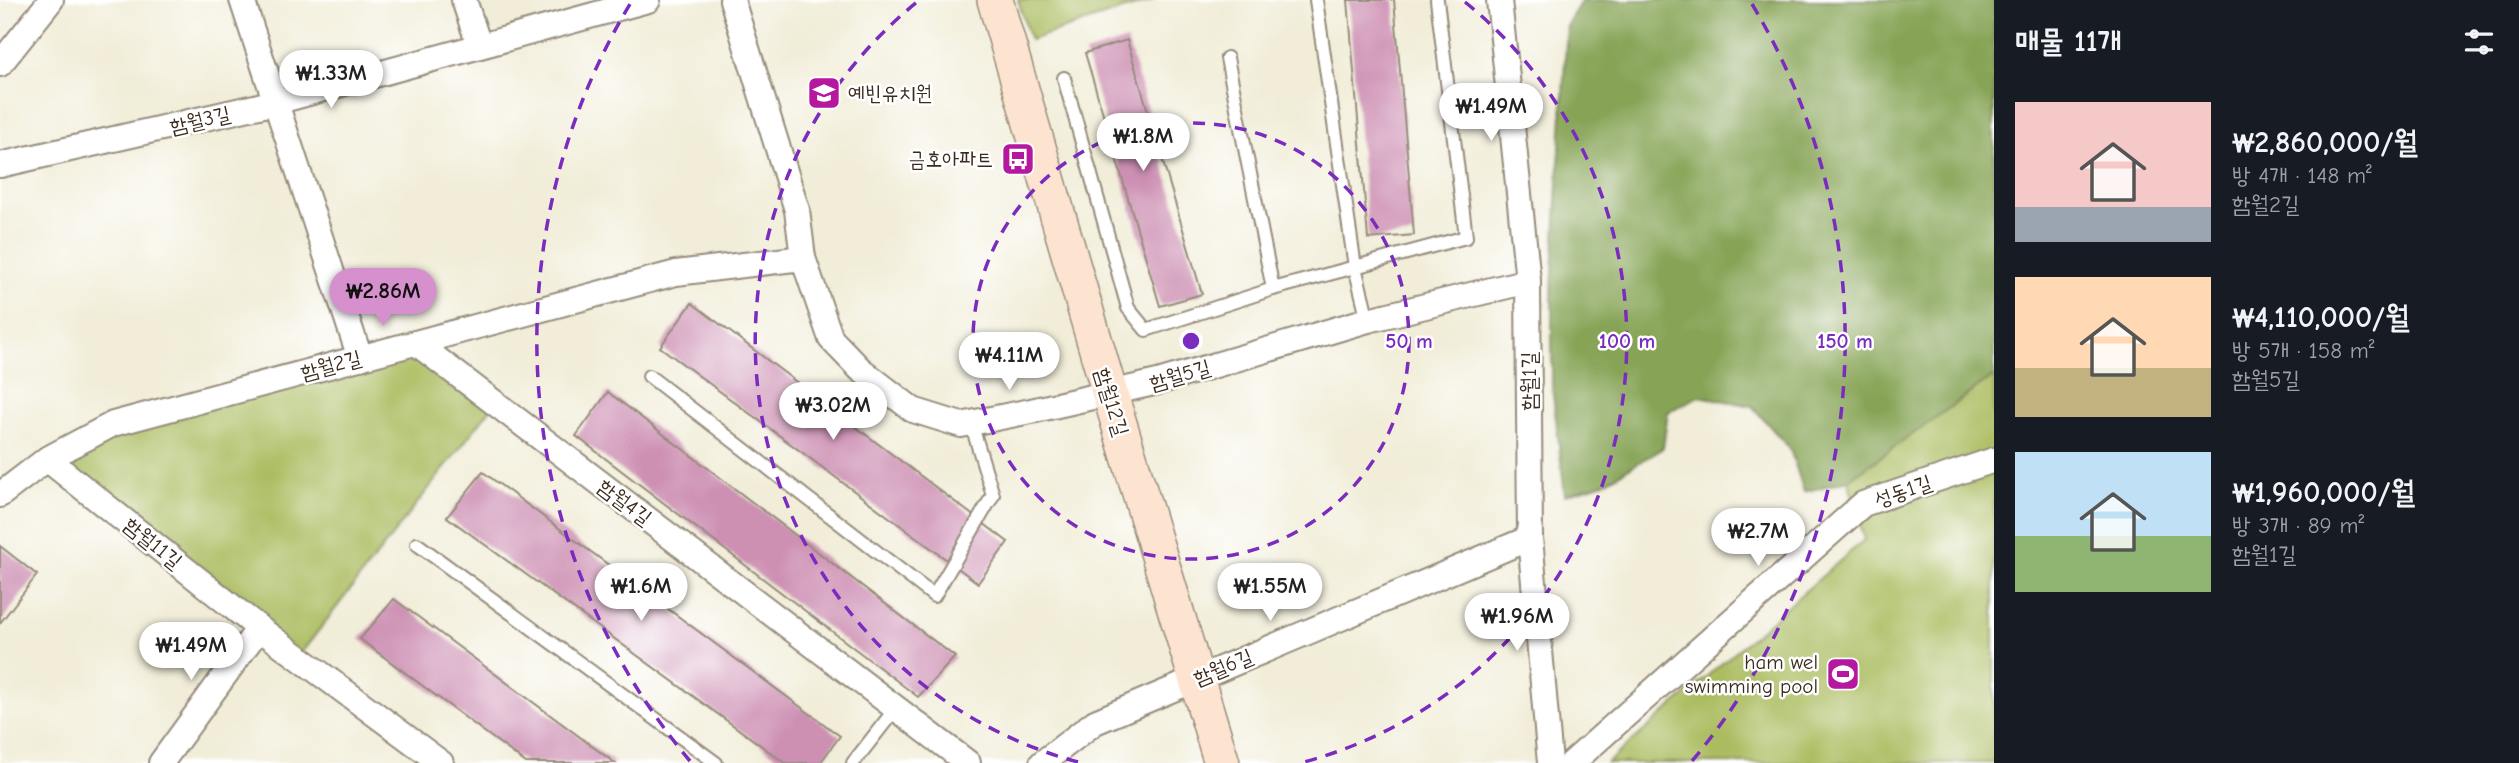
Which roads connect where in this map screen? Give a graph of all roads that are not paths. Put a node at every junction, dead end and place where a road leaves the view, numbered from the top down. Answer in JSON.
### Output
{"nodes":[{"id":1,"x":51,"y":0,"type":"edge"},
{"id":2,"x":242,"y":0,"type":"edge"},
{"id":3,"x":464,"y":0,"type":"edge"},
{"id":4,"x":648,"y":0,"type":"edge"},
{"id":5,"x":732,"y":0,"type":"edge"},
{"id":6,"x":995,"y":0,"type":"edge"},
{"id":7,"x":1316,"y":0,"type":"edge"},
{"id":8,"x":1437,"y":0,"type":"edge"},
{"id":9,"x":1499,"y":0,"type":"edge"},
{"id":10,"x":479,"y":45,"type":"junction"},
{"id":11,"x":1227,"y":58,"type":"dead end"},
{"id":12,"x":0,"y":64,"type":"edge"},
{"id":13,"x":1064,"y":78,"type":"dead end"},
{"id":14,"x":276,"y":102,"type":"junction"},
{"id":15,"x":0,"y":165,"type":"edge"},
{"id":16,"x":803,"y":258,"type":"junction"},
{"id":17,"x":1355,"y":267,"type":"junction"},
{"id":18,"x":1528,"y":281,"type":"junction"},
{"id":19,"x":1273,"y":289,"type":"junction"},
{"id":20,"x":1368,"y":320,"type":"junction"},
{"id":21,"x":416,"y":343,"type":"junction"},
{"id":22,"x":360,"y":358,"type":"junction"},
{"id":23,"x":649,"y":376,"type":"dead end"},
{"id":24,"x":1110,"y":394,"type":"junction"},
{"id":25,"x":971,"y":423,"type":"junction"},
{"id":26,"x":47,"y":459,"type":"junction"},
{"id":27,"x":1994,"y":460,"type":"edge"},
{"id":28,"x":0,"y":495,"type":"edge"},
{"id":29,"x":1530,"y":538,"type":"junction"},
{"id":30,"x":416,"y":544,"type":"dead end"},
{"id":31,"x":258,"y":628,"type":"junction"},
{"id":32,"x":1196,"y":678,"type":"junction"},
{"id":33,"x":897,"y":708,"type":"junction"},
{"id":34,"x":161,"y":763,"type":"edge"},
{"id":35,"x":441,"y":763,"type":"edge"},
{"id":36,"x":716,"y":763,"type":"edge"},
{"id":37,"x":853,"y":763,"type":"edge"},
{"id":38,"x":968,"y":763,"type":"edge"},
{"id":39,"x":1042,"y":763,"type":"edge"},
{"id":40,"x":1222,"y":763,"type":"edge"},
{"id":41,"x":1550,"y":763,"type":"edge"},
{"id":42,"x":1572,"y":763,"type":"edge"}],
"edges":[{"from":1,"to":12,"type":"street"},
{"from":2,"to":14,"type":"street"},
{"from":3,"to":10,"type":"street"},
{"from":4,"to":10,"type":"street","name":"함월3길"},
{"from":5,"to":16,"type":"street","name":"함월5길"},
{"from":6,"to":24,"type":"street","name":"함월12길"},
{"from":7,"to":17,"type":"lane"},
{"from":8,"to":17,"type":"lane"},
{"from":9,"to":18,"type":"street","name":"함월1길"},
{"from":10,"to":14,"type":"street","name":"함월3길"},
{"from":11,"to":19,"type":"lane"},
{"from":13,"to":19,"type":"lane"},
{"from":14,"to":15,"type":"street","name":"함월3길"},
{"from":14,"to":22,"type":"street"},
{"from":16,"to":21,"type":"street","name":"함월2길"},
{"from":16,"to":25,"type":"street","name":"함월5길"},
{"from":17,"to":19,"type":"lane"},
{"from":17,"to":20,"type":"lane"},
{"from":18,"to":20,"type":"street","name":"함월5길"},
{"from":18,"to":29,"type":"street","name":"함월1길"},
{"from":20,"to":24,"type":"street","name":"함월5길"},
{"from":21,"to":22,"type":"street","name":"함월2길"},
{"from":21,"to":33,"type":"street","name":"함월4길"},
{"from":22,"to":26,"type":"street","name":"함월2길"},
{"from":23,"to":25,"type":"lane"},
{"from":24,"to":25,"type":"street","name":"함월5길"},
{"from":24,"to":32,"type":"street","name":"함월12길"},
{"from":26,"to":28,"type":"street","name":"함월2길"},
{"from":26,"to":31,"type":"street","name":"함월11길"},
{"from":27,"to":42,"type":"street","name":"성동1길"},
{"from":29,"to":32,"type":"street","name":"함월6길"},
{"from":29,"to":41,"type":"street","name":"함월1길"},
{"from":30,"to":36,"type":"lane"},
{"from":31,"to":34,"type":"street"},
{"from":31,"to":35,"type":"street","name":"함월11길"},
{"from":32,"to":39,"type":"street","name":"함월6길"},
{"from":32,"to":40,"type":"street","name":"함월12길"},
{"from":33,"to":37,"type":"lane"},
{"from":33,"to":38,"type":"street","name":"함월4길"}]}
